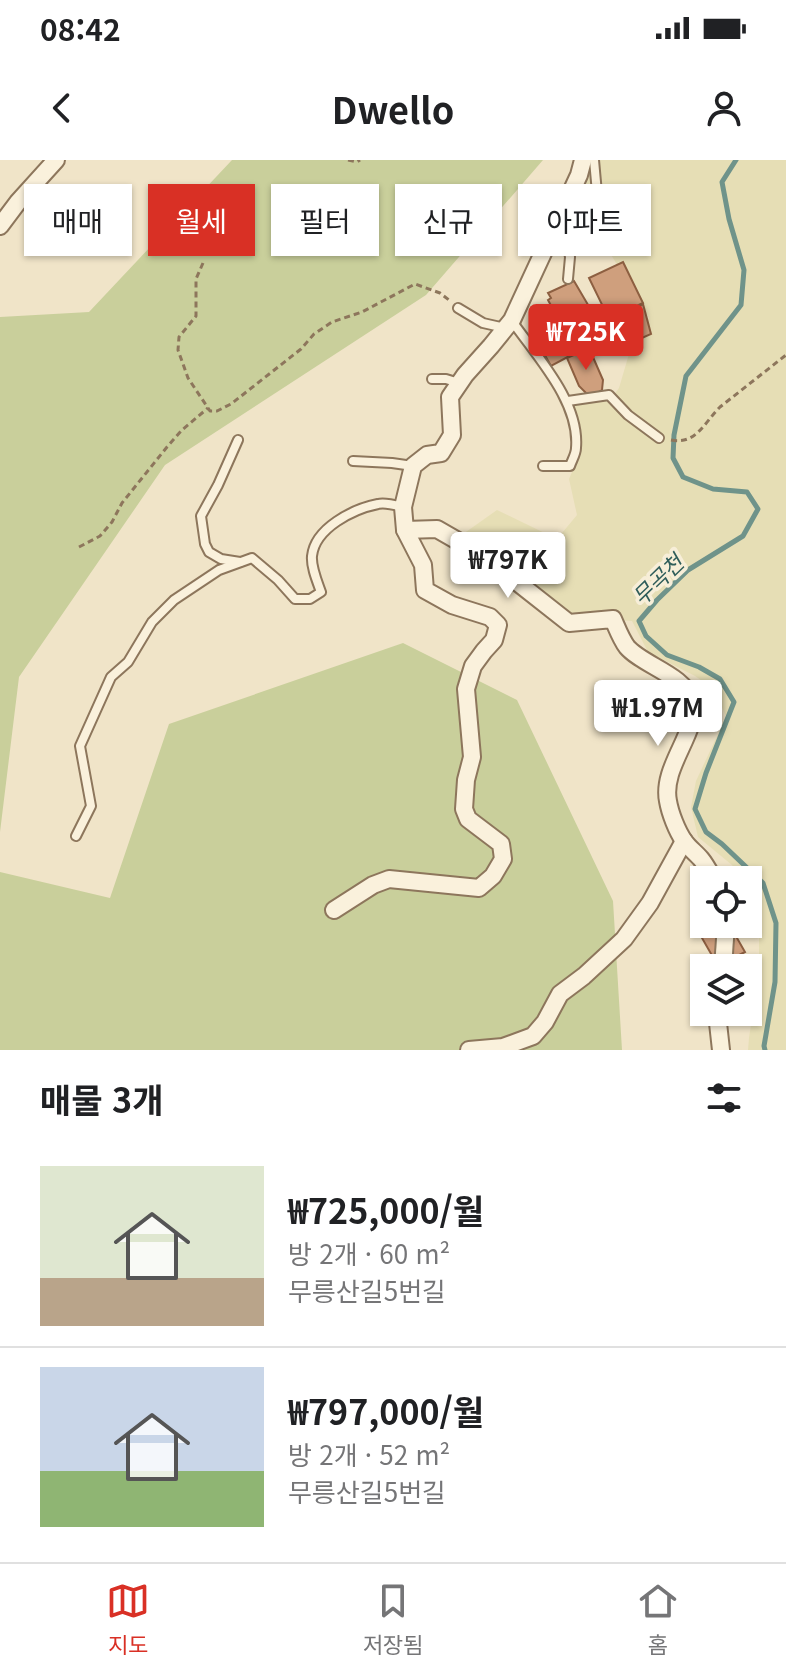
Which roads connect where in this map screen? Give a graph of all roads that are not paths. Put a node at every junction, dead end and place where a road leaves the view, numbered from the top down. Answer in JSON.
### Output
{"nodes":[{"id":1,"x":56,"y":160,"type":"edge"},
{"id":2,"x":583,"y":160,"type":"edge"},
{"id":3,"x":594,"y":160,"type":"edge"},
{"id":4,"x":575,"y":184,"type":"edge"},
{"id":5,"x":596,"y":184,"type":"edge"},
{"id":6,"x":0,"y":226,"type":"edge"},
{"id":7,"x":541,"y":256,"type":"edge"},
{"id":8,"x":570,"y":256,"type":"edge"},
{"id":9,"x":568,"y":279,"type":"dead end"},
{"id":10,"x":458,"y":308,"type":"road end"},
{"id":11,"x":509,"y":324,"type":"junction"},
{"id":12,"x":432,"y":379,"type":"dead end"},
{"id":13,"x":460,"y":383,"type":"junction"},
{"id":14,"x":568,"y":401,"type":"junction"},
{"id":15,"x":659,"y":438,"type":"dead end"},
{"id":16,"x":238,"y":440,"type":"dead end"},
{"id":17,"x":353,"y":461,"type":"dead end"},
{"id":18,"x":413,"y":466,"type":"junction"},
{"id":19,"x":543,"y":466,"type":"dead end"},
{"id":20,"x":403,"y":507,"type":"junction"},
{"id":21,"x":405,"y":530,"type":"junction"},
{"id":22,"x":241,"y":562,"type":"junction"},
{"id":23,"x":76,"y":836,"type":"dead end"},
{"id":24,"x":684,"y":841,"type":"junction"},
{"id":25,"x":705,"y":866,"type":"edge"},
{"id":26,"x":334,"y":910,"type":"dead end"},
{"id":27,"x":718,"y":1026,"type":"edge"},
{"id":28,"x":469,"y":1050,"type":"edge"},
{"id":29,"x":721,"y":1050,"type":"edge"}],
"edges":[{"from":1,"to":6,"type":"street"},
{"from":2,"to":4,"type":"street"},
{"from":3,"to":5,"type":"lane"},
{"from":7,"to":11,"type":"street"},
{"from":8,"to":9,"type":"lane"},
{"from":10,"to":11,"type":"lane"},
{"from":11,"to":13,"type":"street"},
{"from":11,"to":14,"type":"lane"},
{"from":12,"to":13,"type":"lane"},
{"from":13,"to":18,"type":"street"},
{"from":14,"to":15,"type":"lane"},
{"from":14,"to":19,"type":"lane"},
{"from":16,"to":22,"type":"lane"},
{"from":17,"to":18,"type":"lane"},
{"from":18,"to":20,"type":"street"},
{"from":20,"to":21,"type":"street"},
{"from":20,"to":22,"type":"lane"},
{"from":21,"to":24,"type":"street"},
{"from":21,"to":26,"type":"street"},
{"from":22,"to":23,"type":"lane"},
{"from":24,"to":25,"type":"street"},
{"from":24,"to":28,"type":"street"},
{"from":27,"to":29,"type":"street"}]}
